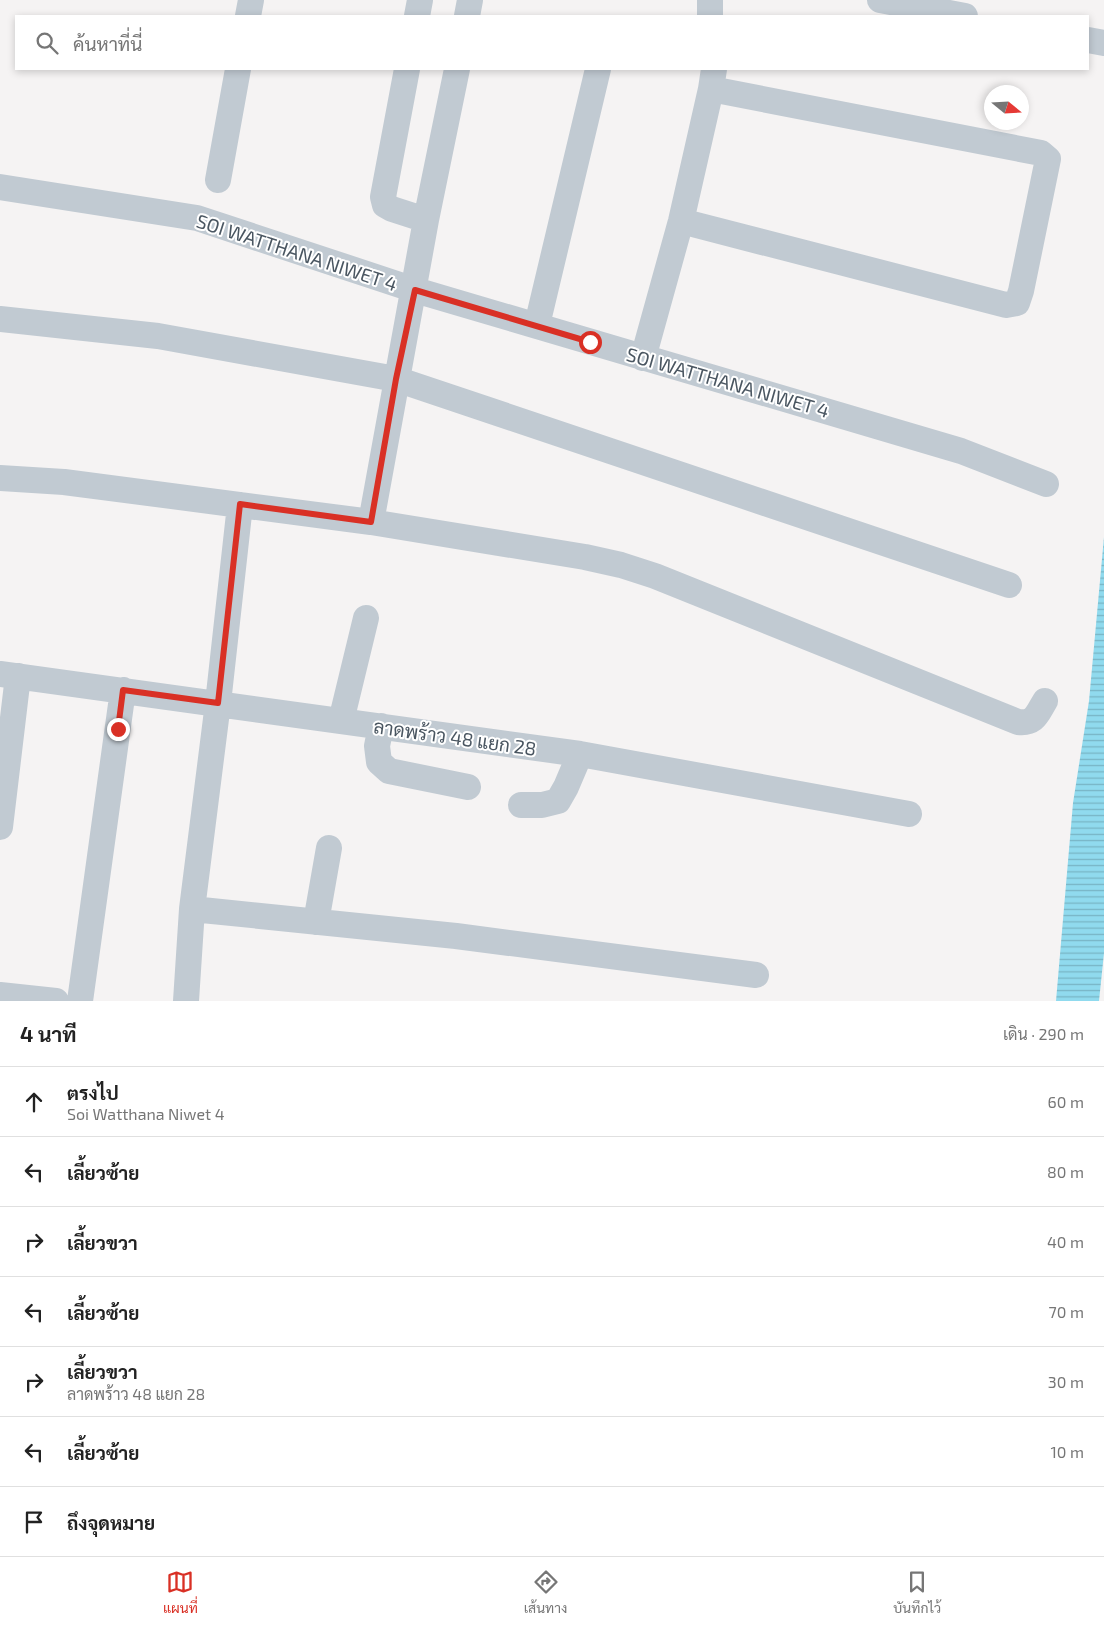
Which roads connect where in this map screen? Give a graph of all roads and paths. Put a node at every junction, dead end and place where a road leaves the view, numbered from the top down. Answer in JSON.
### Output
{"nodes":[{"id":1,"x":251,"y":0,"type":"edge"},
{"id":2,"x":420,"y":0,"type":"edge"},
{"id":3,"x":470,"y":0,"type":"edge"},
{"id":4,"x":710,"y":0,"type":"edge"},
{"id":5,"x":880,"y":0,"type":"edge"},
{"id":6,"x":248,"y":15,"type":"edge"},
{"id":7,"x":417,"y":15,"type":"edge"},
{"id":8,"x":467,"y":15,"type":"edge"},
{"id":9,"x":710,"y":15,"type":"edge"},
{"id":10,"x":960,"y":15,"type":"edge"},
{"id":11,"x":1089,"y":40,"type":"edge"},
{"id":12,"x":1104,"y":43,"type":"edge"},
{"id":13,"x":238,"y":70,"type":"edge"},
{"id":14,"x":407,"y":70,"type":"edge"},
{"id":15,"x":457,"y":70,"type":"edge"},
{"id":16,"x":598,"y":70,"type":"edge"},
{"id":17,"x":712,"y":79,"type":"edge"},
{"id":18,"x":218,"y":180,"type":"dead end"},
{"id":19,"x":0,"y":187,"type":"edge"},
{"id":20,"x":426,"y":220,"type":"junction"},
{"id":21,"x":681,"y":221,"type":"junction"},
{"id":22,"x":415,"y":290,"type":"junction"},
{"id":23,"x":0,"y":319,"type":"edge"},
{"id":24,"x":537,"y":325,"type":"junction"},
{"id":25,"x":644,"y":358,"type":"junction"},
{"id":26,"x":396,"y":379,"type":"junction"},
{"id":27,"x":0,"y":478,"type":"edge"},
{"id":28,"x":1046,"y":484,"type":"dead end"},
{"id":29,"x":240,"y":504,"type":"junction"},
{"id":30,"x":371,"y":522,"type":"junction"},
{"id":31,"x":1009,"y":585,"type":"dead end"},
{"id":32,"x":366,"y":618,"type":"dead end"},
{"id":33,"x":9,"y":675,"type":"edge"},
{"id":34,"x":123,"y":690,"type":"junction"},
{"id":35,"x":1045,"y":701,"type":"dead end"},
{"id":36,"x":218,"y":703,"type":"junction"},
{"id":37,"x":341,"y":721,"type":"junction"},
{"id":38,"x":381,"y":726,"type":"junction"},
{"id":39,"x":580,"y":754,"type":"junction"},
{"id":40,"x":468,"y":787,"type":"dead end"},
{"id":41,"x":521,"y":805,"type":"dead end"},
{"id":42,"x":909,"y":814,"type":"dead end"},
{"id":43,"x":0,"y":828,"type":"edge"},
{"id":44,"x":329,"y":848,"type":"dead end"},
{"id":45,"x":192,"y":909,"type":"junction"},
{"id":46,"x":316,"y":922,"type":"junction"},
{"id":47,"x":756,"y":975,"type":"dead end"},
{"id":48,"x":0,"y":995,"type":"edge"},
{"id":49,"x":56,"y":1001,"type":"edge"},
{"id":50,"x":80,"y":1001,"type":"edge"},
{"id":51,"x":186,"y":1001,"type":"edge"}],
"edges":[{"from":1,"to":6,"type":"street"},
{"from":2,"to":7,"type":"street"},
{"from":3,"to":8,"type":"street"},
{"from":4,"to":9,"type":"street"},
{"from":5,"to":10,"type":"street"},
{"from":11,"to":12,"type":"street"},
{"from":13,"to":18,"type":"street"},
{"from":14,"to":20,"type":"street"},
{"from":15,"to":20,"type":"street"},
{"from":16,"to":24,"type":"street"},
{"from":17,"to":21,"type":"street"},
{"from":17,"to":21,"type":"street"},
{"from":19,"to":22,"type":"street","name":"SOI WATTHANA NIWET 4"},
{"from":20,"to":22,"type":"street"},
{"from":21,"to":25,"type":"street"},
{"from":22,"to":24,"type":"street","name":"SOI WATTHANA NIWET 4"},
{"from":22,"to":26,"type":"street"},
{"from":23,"to":26,"type":"street"},
{"from":24,"to":25,"type":"street","name":"SOI WATTHANA NIWET 4"},
{"from":25,"to":28,"type":"street","name":"SOI WATTHANA NIWET 4"},
{"from":26,"to":30,"type":"street"},
{"from":26,"to":31,"type":"street"},
{"from":27,"to":29,"type":"street"},
{"from":29,"to":30,"type":"street"},
{"from":29,"to":36,"type":"street"},
{"from":30,"to":35,"type":"street"},
{"from":32,"to":37,"type":"street"},
{"from":33,"to":34,"type":"street","name":"ลาดพร้าว 48 แยก 28"},
{"from":33,"to":43,"type":"street"},
{"from":34,"to":36,"type":"street","name":"ลาดพร้าว 48 แยก 28"},
{"from":34,"to":50,"type":"street"},
{"from":36,"to":37,"type":"street","name":"ลาดพร้าว 48 แยก 28"},
{"from":36,"to":45,"type":"street"},
{"from":37,"to":38,"type":"street","name":"ลาดพร้าว 48 แยก 28"},
{"from":38,"to":39,"type":"street","name":"ลาดพร้าว 48 แยก 28"},
{"from":38,"to":40,"type":"street"},
{"from":39,"to":41,"type":"street"},
{"from":39,"to":42,"type":"street","name":"ลาดพร้าว 48 แยก 28"},
{"from":44,"to":46,"type":"street"},
{"from":45,"to":46,"type":"street"},
{"from":45,"to":51,"type":"street"},
{"from":46,"to":47,"type":"street"},
{"from":48,"to":49,"type":"street"}]}
